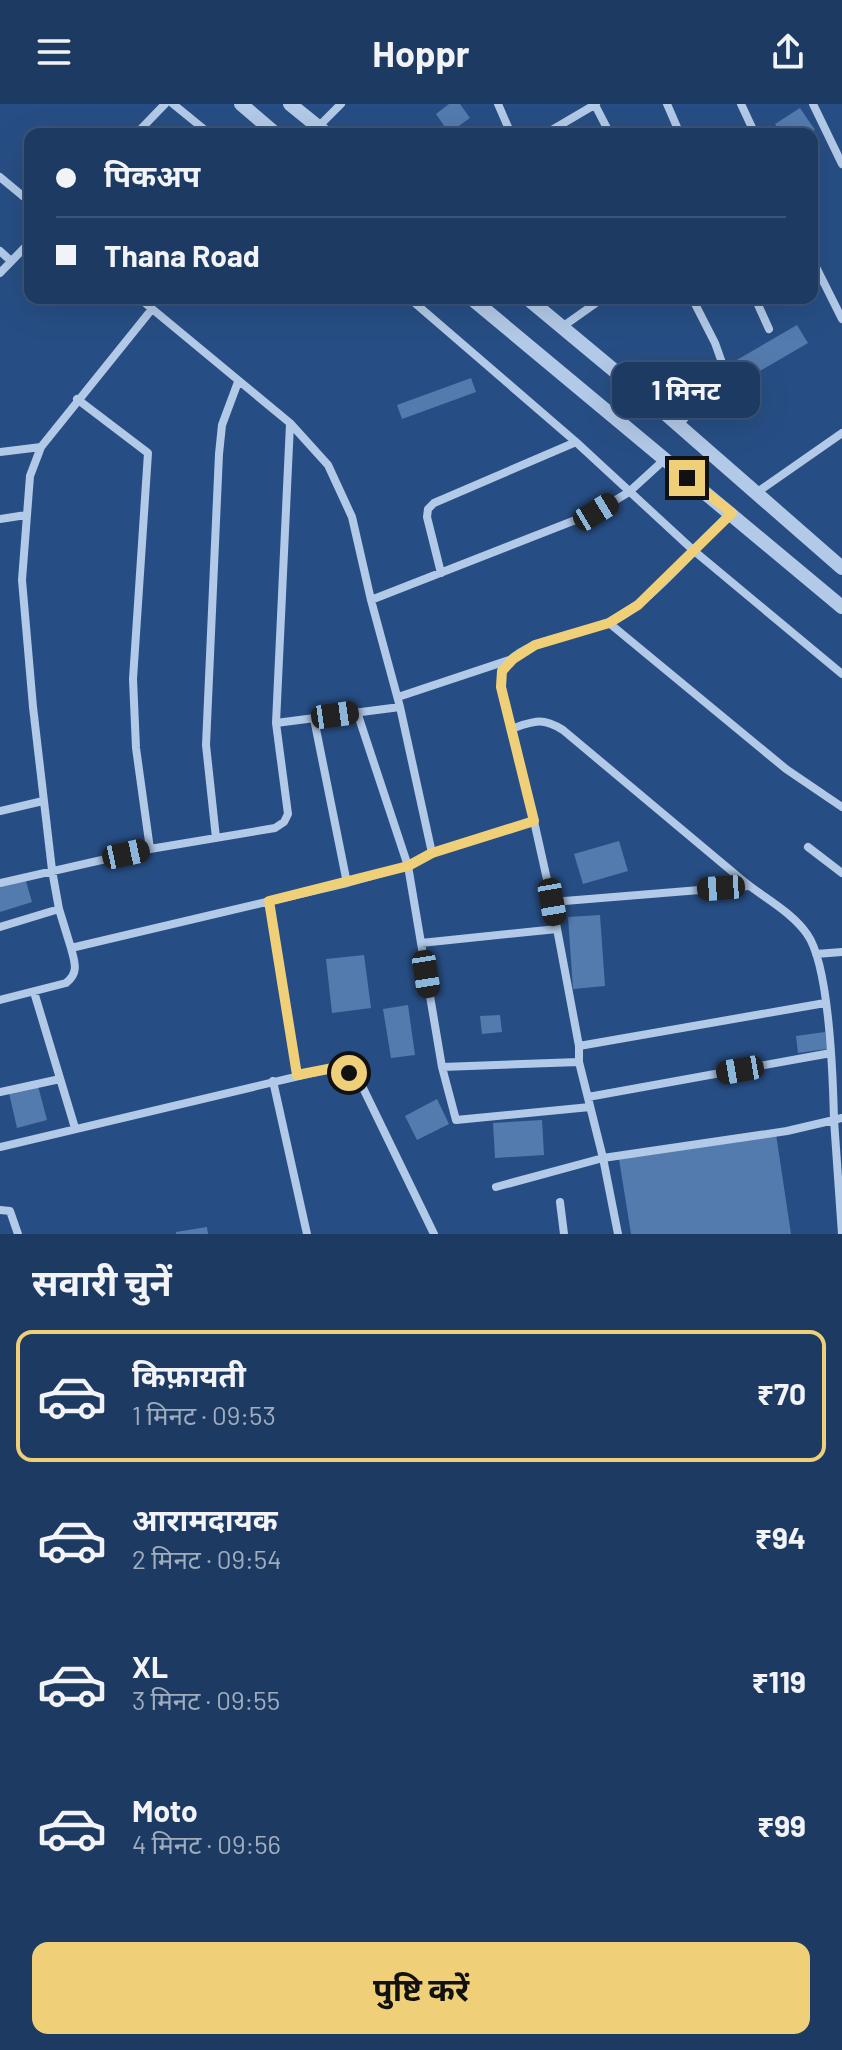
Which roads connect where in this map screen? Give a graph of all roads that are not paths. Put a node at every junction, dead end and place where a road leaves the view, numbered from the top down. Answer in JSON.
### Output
{"nodes":[{"id":1,"x":165,"y":104,"type":"edge"},
{"id":2,"x":173,"y":104,"type":"edge"},
{"id":3,"x":241,"y":104,"type":"edge"},
{"id":4,"x":290,"y":104,"type":"edge"},
{"id":5,"x":341,"y":104,"type":"edge"},
{"id":6,"x":498,"y":104,"type":"edge"},
{"id":7,"x":596,"y":104,"type":"edge"},
{"id":8,"x":667,"y":104,"type":"edge"},
{"id":9,"x":741,"y":104,"type":"edge"},
{"id":10,"x":813,"y":104,"type":"edge"},
{"id":11,"x":142,"y":128,"type":"edge"},
{"id":12,"x":203,"y":128,"type":"edge"},
{"id":13,"x":269,"y":128,"type":"edge"},
{"id":14,"x":320,"y":128,"type":"edge"},
{"id":15,"x":323,"y":128,"type":"edge"},
{"id":16,"x":508,"y":128,"type":"edge"},
{"id":17,"x":555,"y":128,"type":"edge"},
{"id":18,"x":607,"y":128,"type":"edge"},
{"id":19,"x":677,"y":128,"type":"edge"},
{"id":20,"x":752,"y":128,"type":"edge"},
{"id":21,"x":842,"y":164,"type":"edge"},
{"id":22,"x":0,"y":177,"type":"edge"},
{"id":23,"x":24,"y":197,"type":"edge"},
{"id":24,"x":24,"y":248,"type":"edge"},
{"id":25,"x":0,"y":251,"type":"edge"},
{"id":26,"x":11,"y":261,"type":"junction"},
{"id":27,"x":818,"y":272,"type":"edge"},
{"id":28,"x":0,"y":273,"type":"edge"},
{"id":29,"x":842,"y":296,"type":"edge"},
{"id":30,"x":831,"y":301,"type":"junction"},
{"id":31,"x":146,"y":304,"type":"edge"},
{"id":32,"x":416,"y":304,"type":"edge"},
{"id":33,"x":478,"y":304,"type":"edge"},
{"id":34,"x":534,"y":304,"type":"edge"},
{"id":35,"x":595,"y":304,"type":"edge"},
{"id":36,"x":695,"y":304,"type":"edge"},
{"id":37,"x":758,"y":304,"type":"edge"},
{"id":38,"x":152,"y":309,"type":"junction"},
{"id":39,"x":842,"y":319,"type":"edge"},
{"id":40,"x":562,"y":327,"type":"junction"},
{"id":41,"x":769,"y":329,"type":"dead end"},
{"id":42,"x":238,"y":382,"type":"junction"},
{"id":43,"x":77,"y":399,"type":"junction"},
{"id":44,"x":290,"y":423,"type":"junction"},
{"id":45,"x":679,"y":425,"type":"junction"},
{"id":46,"x":842,"y":433,"type":"edge"},
{"id":47,"x":576,"y":442,"type":"junction"},
{"id":48,"x":41,"y":447,"type":"junction"},
{"id":49,"x":0,"y":452,"type":"edge"},
{"id":50,"x":664,"y":460,"type":"junction"},
{"id":51,"x":629,"y":492,"type":"junction"},
{"id":52,"x":756,"y":493,"type":"junction"},
{"id":53,"x":732,"y":513,"type":"junction"},
{"id":54,"x":26,"y":515,"type":"junction"},
{"id":55,"x":0,"y":519,"type":"edge"},
{"id":56,"x":693,"y":550,"type":"junction"},
{"id":57,"x":842,"y":568,"type":"edge"},
{"id":58,"x":441,"y":573,"type":"junction"},
{"id":59,"x":371,"y":600,"type":"junction"},
{"id":60,"x":842,"y":607,"type":"edge"},
{"id":61,"x":609,"y":623,"type":"junction"},
{"id":62,"x":513,"y":659,"type":"junction"},
{"id":63,"x":842,"y":674,"type":"edge"},
{"id":64,"x":399,"y":702,"type":"junction"},
{"id":65,"x":357,"y":712,"type":"junction"},
{"id":66,"x":314,"y":719,"type":"junction"},
{"id":67,"x":276,"y":723,"type":"junction"},
{"id":68,"x":511,"y":729,"type":"junction"},
{"id":69,"x":43,"y":801,"type":"junction"},
{"id":70,"x":842,"y":807,"type":"edge"},
{"id":71,"x":0,"y":811,"type":"edge"},
{"id":72,"x":534,"y":821,"type":"junction"},
{"id":73,"x":216,"y":838,"type":"junction"},
{"id":74,"x":808,"y":847,"type":"dead end"},
{"id":75,"x":150,"y":849,"type":"junction"},
{"id":76,"x":432,"y":853,"type":"junction"},
{"id":77,"x":408,"y":866,"type":"junction"},
{"id":78,"x":52,"y":870,"type":"junction"},
{"id":79,"x":842,"y":873,"type":"edge"},
{"id":80,"x":0,"y":883,"type":"edge"},
{"id":81,"x":347,"y":883,"type":"junction"},
{"id":82,"x":749,"y":886,"type":"junction"},
{"id":83,"x":269,"y":901,"type":"junction"},
{"id":84,"x":552,"y":902,"type":"junction"},
{"id":85,"x":59,"y":909,"type":"junction"},
{"id":86,"x":0,"y":927,"type":"edge"},
{"id":87,"x":557,"y":929,"type":"junction"},
{"id":88,"x":421,"y":943,"type":"junction"},
{"id":89,"x":71,"y":948,"type":"junction"},
{"id":90,"x":842,"y":952,"type":"edge"},
{"id":91,"x":816,"y":954,"type":"junction"},
{"id":92,"x":34,"y":992,"type":"junction"},
{"id":93,"x":0,"y":1000,"type":"edge"},
{"id":94,"x":825,"y":1003,"type":"junction"},
{"id":95,"x":579,"y":1046,"type":"junction"},
{"id":96,"x":831,"y":1053,"type":"junction"},
{"id":97,"x":579,"y":1062,"type":"junction"},
{"id":98,"x":442,"y":1067,"type":"junction"},
{"id":99,"x":297,"y":1075,"type":"junction"},
{"id":100,"x":60,"y":1079,"type":"junction"},
{"id":101,"x":273,"y":1081,"type":"junction"},
{"id":102,"x":0,"y":1092,"type":"edge"},
{"id":103,"x":589,"y":1102,"type":"junction"},
{"id":104,"x":838,"y":1119,"type":"edge"},
{"id":105,"x":75,"y":1128,"type":"junction"},
{"id":106,"x":0,"y":1147,"type":"edge"},
{"id":107,"x":603,"y":1158,"type":"junction"},
{"id":108,"x":496,"y":1187,"type":"dead end"},
{"id":109,"x":560,"y":1202,"type":"dead end"},
{"id":110,"x":0,"y":1210,"type":"edge"},
{"id":111,"x":18,"y":1234,"type":"edge"},
{"id":112,"x":307,"y":1234,"type":"edge"},
{"id":113,"x":434,"y":1234,"type":"edge"},
{"id":114,"x":564,"y":1234,"type":"edge"},
{"id":115,"x":618,"y":1234,"type":"edge"},
{"id":116,"x":842,"y":1234,"type":"edge"}],
"edges":[{"from":1,"to":11,"type":"street"},
{"from":2,"to":12,"type":"street"},
{"from":3,"to":13,"type":"street"},
{"from":4,"to":14,"type":"street"},
{"from":5,"to":15,"type":"street"},
{"from":6,"to":16,"type":"street"},
{"from":7,"to":17,"type":"street"},
{"from":7,"to":18,"type":"street"},
{"from":8,"to":19,"type":"street"},
{"from":9,"to":20,"type":"street"},
{"from":10,"to":21,"type":"street"},
{"from":22,"to":23,"type":"street"},
{"from":24,"to":26,"type":"street"},
{"from":25,"to":26,"type":"street"},
{"from":26,"to":28,"type":"street"},
{"from":27,"to":30,"type":"street"},
{"from":29,"to":30,"type":"street"},
{"from":30,"to":39,"type":"street"},
{"from":31,"to":38,"type":"street"},
{"from":32,"to":47,"type":"street"},
{"from":33,"to":50,"type":"street"},
{"from":34,"to":40,"type":"street"},
{"from":35,"to":40,"type":"street"},
{"from":36,"to":45,"type":"street"},
{"from":37,"to":41,"type":"street"},
{"from":38,"to":42,"type":"street"},
{"from":38,"to":43,"type":"street"},
{"from":40,"to":45,"type":"street"},
{"from":42,"to":44,"type":"street"},
{"from":42,"to":73,"type":"street"},
{"from":43,"to":48,"type":"street"},
{"from":43,"to":75,"type":"street"},
{"from":44,"to":59,"type":"street"},
{"from":44,"to":67,"type":"street"},
{"from":45,"to":52,"type":"street"},
{"from":46,"to":52,"type":"street"},
{"from":47,"to":51,"type":"street"},
{"from":47,"to":58,"type":"street"},
{"from":48,"to":49,"type":"street"},
{"from":48,"to":54,"type":"street"},
{"from":50,"to":51,"type":"street"},
{"from":50,"to":53,"type":"street"},
{"from":51,"to":56,"type":"street"},
{"from":51,"to":58,"type":"street"},
{"from":52,"to":57,"type":"street"},
{"from":53,"to":56,"type":"street"},
{"from":53,"to":60,"type":"street"},
{"from":54,"to":55,"type":"street"},
{"from":54,"to":69,"type":"street"},
{"from":56,"to":61,"type":"street"},
{"from":56,"to":63,"type":"street"},
{"from":58,"to":59,"type":"street"},
{"from":59,"to":64,"type":"street"},
{"from":61,"to":62,"type":"street"},
{"from":61,"to":70,"type":"street"},
{"from":62,"to":64,"type":"street"},
{"from":62,"to":68,"type":"street"},
{"from":64,"to":65,"type":"street"},
{"from":64,"to":76,"type":"street"},
{"from":65,"to":66,"type":"street"},
{"from":65,"to":77,"type":"street"},
{"from":66,"to":67,"type":"street"},
{"from":66,"to":81,"type":"street"},
{"from":67,"to":73,"type":"street"},
{"from":68,"to":72,"type":"street"},
{"from":68,"to":82,"type":"street"},
{"from":69,"to":71,"type":"street"},
{"from":69,"to":78,"type":"street"},
{"from":72,"to":76,"type":"street"},
{"from":72,"to":84,"type":"street"},
{"from":73,"to":75,"type":"street"},
{"from":74,"to":79,"type":"street"},
{"from":75,"to":78,"type":"street"},
{"from":76,"to":77,"type":"street"},
{"from":77,"to":81,"type":"street"},
{"from":77,"to":88,"type":"street"},
{"from":78,"to":80,"type":"street"},
{"from":78,"to":85,"type":"street"},
{"from":81,"to":83,"type":"street"},
{"from":82,"to":84,"type":"street"},
{"from":82,"to":91,"type":"street"},
{"from":83,"to":89,"type":"street"},
{"from":83,"to":99,"type":"street"},
{"from":84,"to":87,"type":"street"},
{"from":85,"to":86,"type":"street"},
{"from":85,"to":89,"type":"street"},
{"from":87,"to":88,"type":"street"},
{"from":87,"to":95,"type":"street"},
{"from":88,"to":98,"type":"street"},
{"from":89,"to":92,"type":"street"},
{"from":90,"to":91,"type":"street"},
{"from":91,"to":94,"type":"street"},
{"from":92,"to":93,"type":"street"},
{"from":92,"to":100,"type":"street"},
{"from":94,"to":95,"type":"street"},
{"from":94,"to":96,"type":"street"},
{"from":95,"to":97,"type":"street"},
{"from":96,"to":103,"type":"street"},
{"from":96,"to":104,"type":"street"},
{"from":97,"to":98,"type":"street"},
{"from":97,"to":103,"type":"street"},
{"from":98,"to":103,"type":"street"},
{"from":99,"to":101,"type":"street"},
{"from":99,"to":113,"type":"street"},
{"from":100,"to":102,"type":"street"},
{"from":100,"to":105,"type":"street"},
{"from":101,"to":105,"type":"street"},
{"from":101,"to":112,"type":"street"},
{"from":103,"to":107,"type":"street"},
{"from":104,"to":107,"type":"street"},
{"from":104,"to":116,"type":"street"},
{"from":105,"to":106,"type":"street"},
{"from":107,"to":108,"type":"street"},
{"from":107,"to":115,"type":"street"},
{"from":109,"to":114,"type":"street"},
{"from":110,"to":111,"type":"street"}]}
